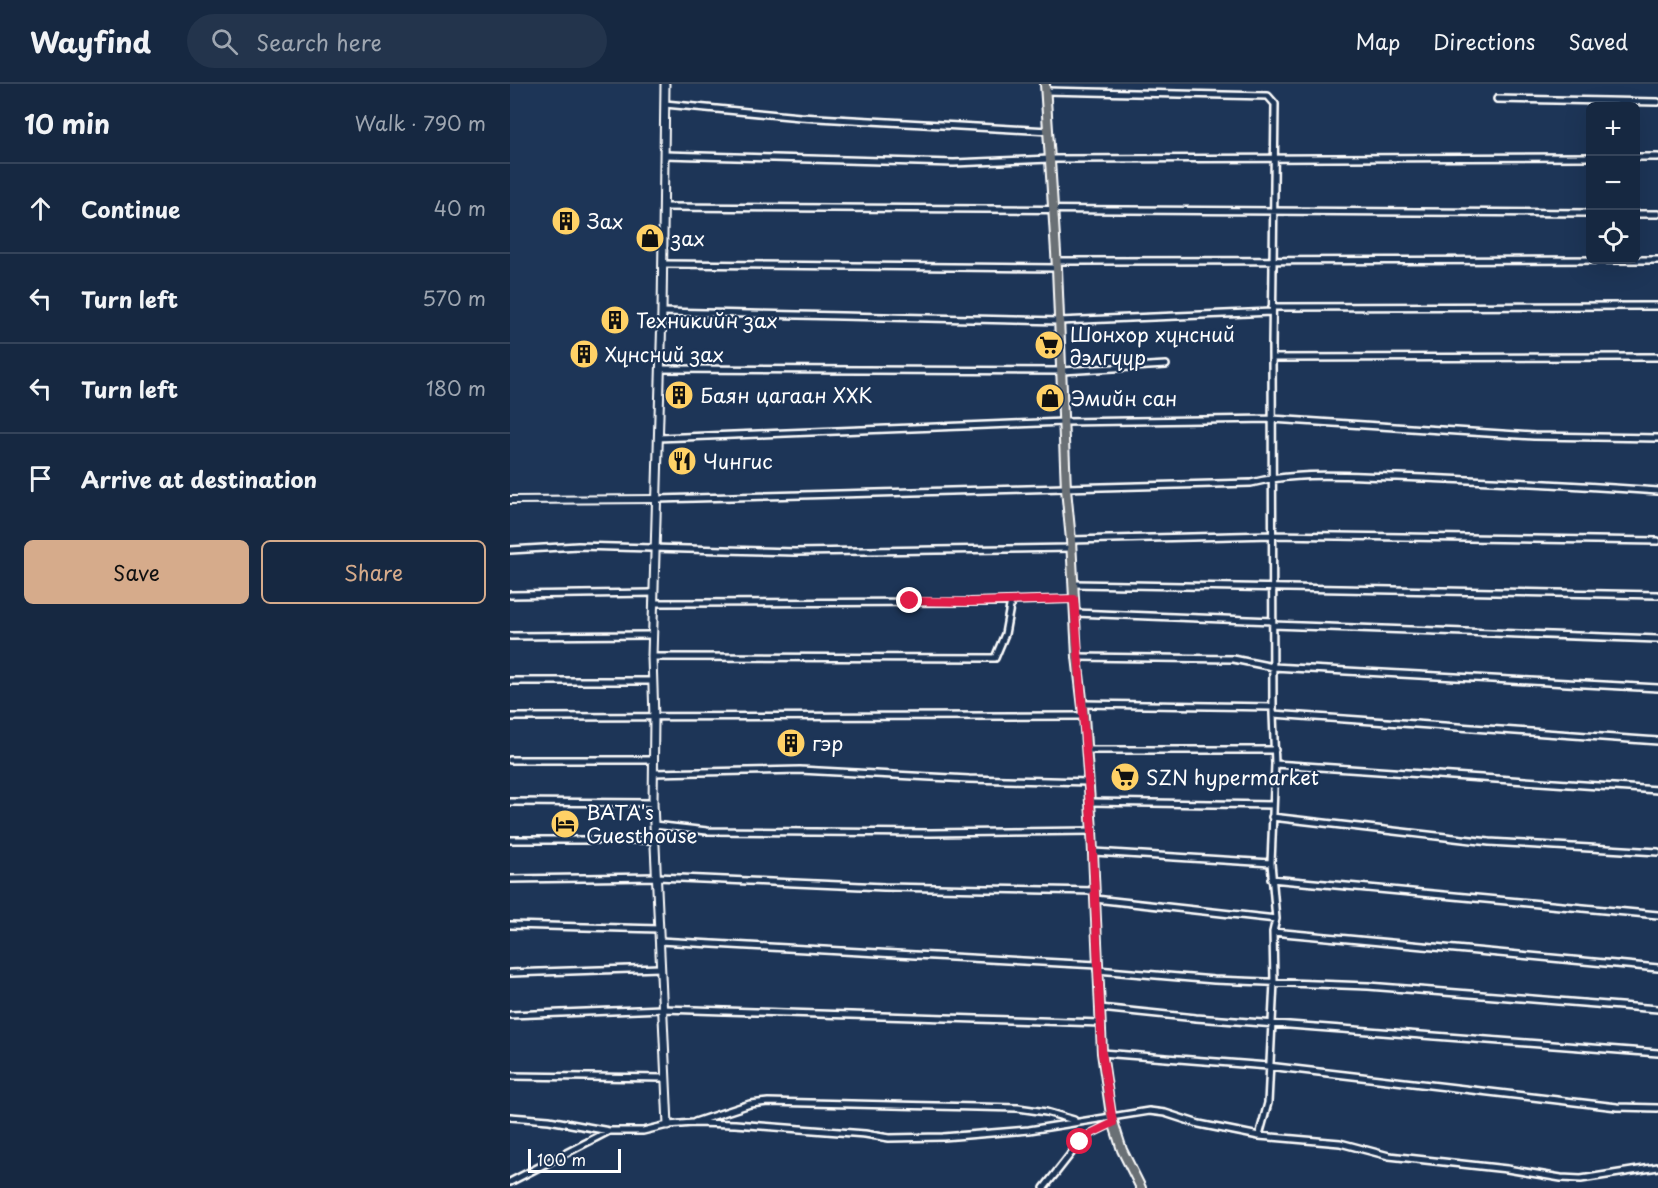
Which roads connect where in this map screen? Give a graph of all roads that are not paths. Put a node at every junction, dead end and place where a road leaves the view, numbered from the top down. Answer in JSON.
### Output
{"nodes":[{"id":1,"x":665,"y":84,"type":"edge"},
{"id":2,"x":1045,"y":88,"type":"edge"},
{"id":3,"x":1497,"y":99,"type":"dead end"},
{"id":4,"x":1658,"y":102,"type":"edge"},
{"id":5,"x":665,"y":104,"type":"junction"},
{"id":6,"x":1049,"y":131,"type":"junction"},
{"id":7,"x":664,"y":155,"type":"junction"},
{"id":8,"x":1586,"y":157,"type":"edge"},
{"id":9,"x":1640,"y":157,"type":"edge"},
{"id":10,"x":1658,"y":157,"type":"edge"},
{"id":11,"x":1275,"y":158,"type":"junction"},
{"id":12,"x":1050,"y":159,"type":"junction"},
{"id":13,"x":664,"y":207,"type":"junction"},
{"id":14,"x":1053,"y":209,"type":"junction"},
{"id":15,"x":1274,"y":210,"type":"junction"},
{"id":16,"x":1586,"y":213,"type":"edge"},
{"id":17,"x":1640,"y":214,"type":"edge"},
{"id":18,"x":1658,"y":214,"type":"edge"},
{"id":19,"x":1273,"y":260,"type":"junction"},
{"id":20,"x":1658,"y":260,"type":"edge"},
{"id":21,"x":663,"y":264,"type":"junction"},
{"id":22,"x":1056,"y":264,"type":"junction"},
{"id":23,"x":1658,"y":306,"type":"edge"},
{"id":24,"x":1272,"y":309,"type":"junction"},
{"id":25,"x":662,"y":312,"type":"junction"},
{"id":26,"x":1059,"y":321,"type":"junction"},
{"id":27,"x":1658,"y":357,"type":"edge"},
{"id":28,"x":1272,"y":358,"type":"junction"},
{"id":29,"x":1166,"y":365,"type":"dead end"},
{"id":30,"x":660,"y":369,"type":"junction"},
{"id":31,"x":1062,"y":371,"type":"junction"},
{"id":32,"x":1272,"y":419,"type":"junction"},
{"id":33,"x":1064,"y":422,"type":"junction"},
{"id":34,"x":658,"y":438,"type":"junction"},
{"id":35,"x":1658,"y":438,"type":"edge"},
{"id":36,"x":1273,"y":477,"type":"junction"},
{"id":37,"x":1066,"y":489,"type":"junction"},
{"id":38,"x":1658,"y":490,"type":"edge"},
{"id":39,"x":510,"y":500,"type":"edge"},
{"id":40,"x":657,"y":500,"type":"junction"},
{"id":41,"x":1272,"y":535,"type":"junction"},
{"id":42,"x":1658,"y":541,"type":"edge"},
{"id":43,"x":1072,"y":544,"type":"junction"},
{"id":44,"x":654,"y":548,"type":"junction"},
{"id":45,"x":510,"y":550,"type":"edge"},
{"id":46,"x":1074,"y":584,"type":"junction"},
{"id":47,"x":1273,"y":588,"type":"junction"},
{"id":48,"x":653,"y":592,"type":"junction"},
{"id":49,"x":510,"y":595,"type":"edge"},
{"id":50,"x":1658,"y":595,"type":"edge"},
{"id":51,"x":1074,"y":599,"type":"junction"},
{"id":52,"x":1011,"y":601,"type":"junction"},
{"id":53,"x":653,"y":603,"type":"junction"},
{"id":54,"x":1075,"y":613,"type":"junction"},
{"id":55,"x":1273,"y":623,"type":"junction"},
{"id":56,"x":652,"y":635,"type":"junction"},
{"id":57,"x":510,"y":636,"type":"edge"},
{"id":58,"x":1658,"y":639,"type":"edge"},
{"id":59,"x":652,"y":657,"type":"junction"},
{"id":60,"x":1077,"y":657,"type":"junction"},
{"id":61,"x":1273,"y":666,"type":"junction"},
{"id":62,"x":510,"y":681,"type":"edge"},
{"id":63,"x":653,"y":681,"type":"junction"},
{"id":64,"x":1658,"y":688,"type":"edge"},
{"id":65,"x":1083,"y":704,"type":"junction"},
{"id":66,"x":1273,"y":707,"type":"junction"},
{"id":67,"x":1273,"y":714,"type":"junction"},
{"id":68,"x":1084,"y":716,"type":"junction"},
{"id":69,"x":510,"y":717,"type":"edge"},
{"id":70,"x":654,"y":718,"type":"junction"},
{"id":71,"x":1658,"y":741,"type":"edge"},
{"id":72,"x":1087,"y":750,"type":"junction"},
{"id":73,"x":1275,"y":750,"type":"junction"},
{"id":74,"x":510,"y":760,"type":"edge"},
{"id":75,"x":654,"y":760,"type":"junction"},
{"id":76,"x":1275,"y":764,"type":"junction"},
{"id":77,"x":653,"y":773,"type":"junction"},
{"id":78,"x":1089,"y":782,"type":"junction"},
{"id":79,"x":1658,"y":790,"type":"edge"},
{"id":80,"x":510,"y":802,"type":"edge"},
{"id":81,"x":1090,"y":802,"type":"junction"},
{"id":82,"x":653,"y":803,"type":"junction"},
{"id":83,"x":1273,"y":805,"type":"junction"},
{"id":84,"x":1272,"y":817,"type":"junction"},
{"id":85,"x":654,"y":825,"type":"junction"},
{"id":86,"x":1092,"y":831,"type":"junction"},
{"id":87,"x":510,"y":840,"type":"edge"},
{"id":88,"x":655,"y":840,"type":"junction"},
{"id":89,"x":1094,"y":852,"type":"junction"},
{"id":90,"x":1658,"y":852,"type":"edge"},
{"id":91,"x":1271,"y":863,"type":"junction"},
{"id":92,"x":657,"y":877,"type":"junction"},
{"id":93,"x":510,"y":879,"type":"edge"},
{"id":94,"x":1271,"y":879,"type":"junction"},
{"id":95,"x":1095,"y":895,"type":"junction"},
{"id":96,"x":1658,"y":915,"type":"edge"},
{"id":97,"x":1275,"y":919,"type":"junction"},
{"id":98,"x":510,"y":925,"type":"edge"},
{"id":99,"x":659,"y":928,"type":"junction"},
{"id":100,"x":1273,"y":932,"type":"junction"},
{"id":101,"x":659,"y":941,"type":"junction"},
{"id":102,"x":1097,"y":967,"type":"junction"},
{"id":103,"x":660,"y":968,"type":"junction"},
{"id":104,"x":1658,"y":968,"type":"edge"},
{"id":105,"x":510,"y":973,"type":"edge"},
{"id":106,"x":1274,"y":982,"type":"junction"},
{"id":107,"x":1100,"y":1008,"type":"junction"},
{"id":108,"x":663,"y":1009,"type":"junction"},
{"id":109,"x":1658,"y":1009,"type":"edge"},
{"id":110,"x":510,"y":1015,"type":"edge"},
{"id":111,"x":1101,"y":1023,"type":"junction"},
{"id":112,"x":1271,"y":1024,"type":"junction"},
{"id":113,"x":1102,"y":1053,"type":"junction"},
{"id":114,"x":1658,"y":1053,"type":"edge"},
{"id":115,"x":1268,"y":1066,"type":"junction"},
{"id":116,"x":510,"y":1076,"type":"edge"},
{"id":117,"x":666,"y":1078,"type":"junction"},
{"id":118,"x":1658,"y":1108,"type":"edge"},
{"id":119,"x":510,"y":1117,"type":"edge"},
{"id":120,"x":1112,"y":1119,"type":"junction"},
{"id":121,"x":1078,"y":1121,"type":"junction"},
{"id":122,"x":693,"y":1123,"type":"junction"},
{"id":123,"x":668,"y":1125,"type":"junction"},
{"id":124,"x":609,"y":1131,"type":"junction"},
{"id":125,"x":1259,"y":1136,"type":"junction"},
{"id":126,"x":1658,"y":1167,"type":"edge"},
{"id":127,"x":510,"y":1182,"type":"edge"},
{"id":128,"x":1044,"y":1188,"type":"edge"},
{"id":129,"x":1141,"y":1188,"type":"edge"}],
"edges":[{"from":1,"to":5,"type":"main road"},
{"from":2,"to":6,"type":"main road"},
{"from":2,"to":11,"type":"street"},
{"from":3,"to":4,"type":"street"},
{"from":5,"to":6,"type":"street"},
{"from":5,"to":7,"type":"main road"},
{"from":6,"to":12,"type":"main road"},
{"from":7,"to":12,"type":"street"},
{"from":7,"to":13,"type":"main road"},
{"from":8,"to":11,"type":"street"},
{"from":9,"to":10,"type":"street"},
{"from":11,"to":12,"type":"street"},
{"from":11,"to":15,"type":"street"},
{"from":12,"to":14,"type":"main road"},
{"from":13,"to":14,"type":"street"},
{"from":13,"to":21,"type":"main road"},
{"from":14,"to":15,"type":"street"},
{"from":14,"to":22,"type":"main road"},
{"from":15,"to":16,"type":"street"},
{"from":15,"to":19,"type":"street"},
{"from":17,"to":18,"type":"street"},
{"from":19,"to":20,"type":"street"},
{"from":19,"to":22,"type":"street"},
{"from":19,"to":24,"type":"street"},
{"from":21,"to":22,"type":"street"},
{"from":21,"to":25,"type":"main road"},
{"from":22,"to":26,"type":"main road"},
{"from":23,"to":24,"type":"street"},
{"from":24,"to":26,"type":"street"},
{"from":24,"to":28,"type":"street"},
{"from":25,"to":26,"type":"street"},
{"from":25,"to":30,"type":"main road"},
{"from":26,"to":31,"type":"main road"},
{"from":27,"to":28,"type":"street"},
{"from":28,"to":32,"type":"street"},
{"from":29,"to":31,"type":"street"},
{"from":30,"to":31,"type":"street"},
{"from":30,"to":34,"type":"main road"},
{"from":31,"to":33,"type":"main road"},
{"from":32,"to":33,"type":"street"},
{"from":32,"to":35,"type":"street"},
{"from":32,"to":36,"type":"street"},
{"from":33,"to":34,"type":"street"},
{"from":33,"to":37,"type":"main road"},
{"from":34,"to":40,"type":"main road"},
{"from":36,"to":37,"type":"street"},
{"from":36,"to":38,"type":"street"},
{"from":36,"to":41,"type":"street"},
{"from":37,"to":40,"type":"street"},
{"from":37,"to":43,"type":"main road"},
{"from":39,"to":40,"type":"street"},
{"from":40,"to":44,"type":"main road"},
{"from":41,"to":42,"type":"street"},
{"from":41,"to":43,"type":"street"},
{"from":41,"to":47,"type":"street"},
{"from":43,"to":44,"type":"street"},
{"from":43,"to":46,"type":"main road"},
{"from":44,"to":45,"type":"street"},
{"from":44,"to":48,"type":"main road"},
{"from":46,"to":47,"type":"street"},
{"from":46,"to":51,"type":"main road"},
{"from":47,"to":50,"type":"street"},
{"from":47,"to":55,"type":"street"},
{"from":48,"to":49,"type":"street"},
{"from":48,"to":53,"type":"main road"},
{"from":51,"to":52,"type":"street"},
{"from":51,"to":54,"type":"main road"},
{"from":52,"to":53,"type":"street"},
{"from":52,"to":59,"type":"street"},
{"from":53,"to":56,"type":"main road"},
{"from":54,"to":55,"type":"street"},
{"from":54,"to":60,"type":"main road"},
{"from":55,"to":58,"type":"street"},
{"from":55,"to":61,"type":"street"},
{"from":56,"to":57,"type":"street"},
{"from":56,"to":59,"type":"main road"},
{"from":59,"to":63,"type":"main road"},
{"from":60,"to":61,"type":"street"},
{"from":60,"to":65,"type":"main road"},
{"from":61,"to":64,"type":"street"},
{"from":61,"to":66,"type":"street"},
{"from":62,"to":63,"type":"street"},
{"from":63,"to":70,"type":"main road"},
{"from":65,"to":66,"type":"street"},
{"from":65,"to":68,"type":"main road"},
{"from":66,"to":67,"type":"street"},
{"from":67,"to":71,"type":"street"},
{"from":67,"to":73,"type":"street"},
{"from":68,"to":70,"type":"street"},
{"from":68,"to":72,"type":"main road"},
{"from":69,"to":70,"type":"street"},
{"from":70,"to":75,"type":"main road"},
{"from":72,"to":73,"type":"street"},
{"from":72,"to":78,"type":"main road"},
{"from":73,"to":76,"type":"street"},
{"from":74,"to":75,"type":"street"},
{"from":75,"to":77,"type":"main road"},
{"from":76,"to":79,"type":"street"},
{"from":76,"to":83,"type":"street"},
{"from":77,"to":78,"type":"street"},
{"from":77,"to":82,"type":"main road"},
{"from":78,"to":81,"type":"main road"},
{"from":80,"to":82,"type":"street"},
{"from":81,"to":83,"type":"street"},
{"from":81,"to":86,"type":"main road"},
{"from":82,"to":85,"type":"main road"},
{"from":83,"to":84,"type":"street"},
{"from":84,"to":90,"type":"street"},
{"from":84,"to":91,"type":"street"},
{"from":85,"to":86,"type":"street"},
{"from":85,"to":88,"type":"main road"},
{"from":86,"to":89,"type":"main road"},
{"from":87,"to":88,"type":"street"},
{"from":88,"to":92,"type":"main road"},
{"from":89,"to":91,"type":"street"},
{"from":89,"to":95,"type":"main road"},
{"from":91,"to":94,"type":"street"},
{"from":92,"to":93,"type":"street"},
{"from":92,"to":95,"type":"street"},
{"from":92,"to":99,"type":"main road"},
{"from":94,"to":96,"type":"street"},
{"from":94,"to":97,"type":"street"},
{"from":95,"to":97,"type":"street"},
{"from":95,"to":102,"type":"main road"},
{"from":97,"to":100,"type":"street"},
{"from":98,"to":99,"type":"street"},
{"from":99,"to":101,"type":"main road"},
{"from":100,"to":104,"type":"street"},
{"from":100,"to":106,"type":"street"},
{"from":101,"to":102,"type":"street"},
{"from":101,"to":103,"type":"main road"},
{"from":102,"to":106,"type":"street"},
{"from":102,"to":107,"type":"main road"},
{"from":103,"to":105,"type":"street"},
{"from":103,"to":108,"type":"main road"},
{"from":106,"to":109,"type":"street"},
{"from":106,"to":112,"type":"street"},
{"from":107,"to":111,"type":"main road"},
{"from":107,"to":112,"type":"street"},
{"from":108,"to":110,"type":"street"},
{"from":108,"to":111,"type":"street"},
{"from":108,"to":117,"type":"main road"},
{"from":111,"to":113,"type":"main road"},
{"from":112,"to":114,"type":"street"},
{"from":112,"to":115,"type":"street"},
{"from":113,"to":115,"type":"street"},
{"from":113,"to":120,"type":"main road"},
{"from":115,"to":118,"type":"street"},
{"from":115,"to":125,"type":"street"},
{"from":116,"to":117,"type":"street"},
{"from":117,"to":123,"type":"main road"},
{"from":119,"to":124,"type":"street"},
{"from":120,"to":121,"type":"street"},
{"from":120,"to":125,"type":"street"},
{"from":120,"to":128,"type":"street"},
{"from":120,"to":129,"type":"main road"},
{"from":121,"to":122,"type":"street"},
{"from":121,"to":122,"type":"street"},
{"from":122,"to":123,"type":"street"},
{"from":123,"to":124,"type":"street"},
{"from":124,"to":127,"type":"street"},
{"from":125,"to":126,"type":"street"}]}
